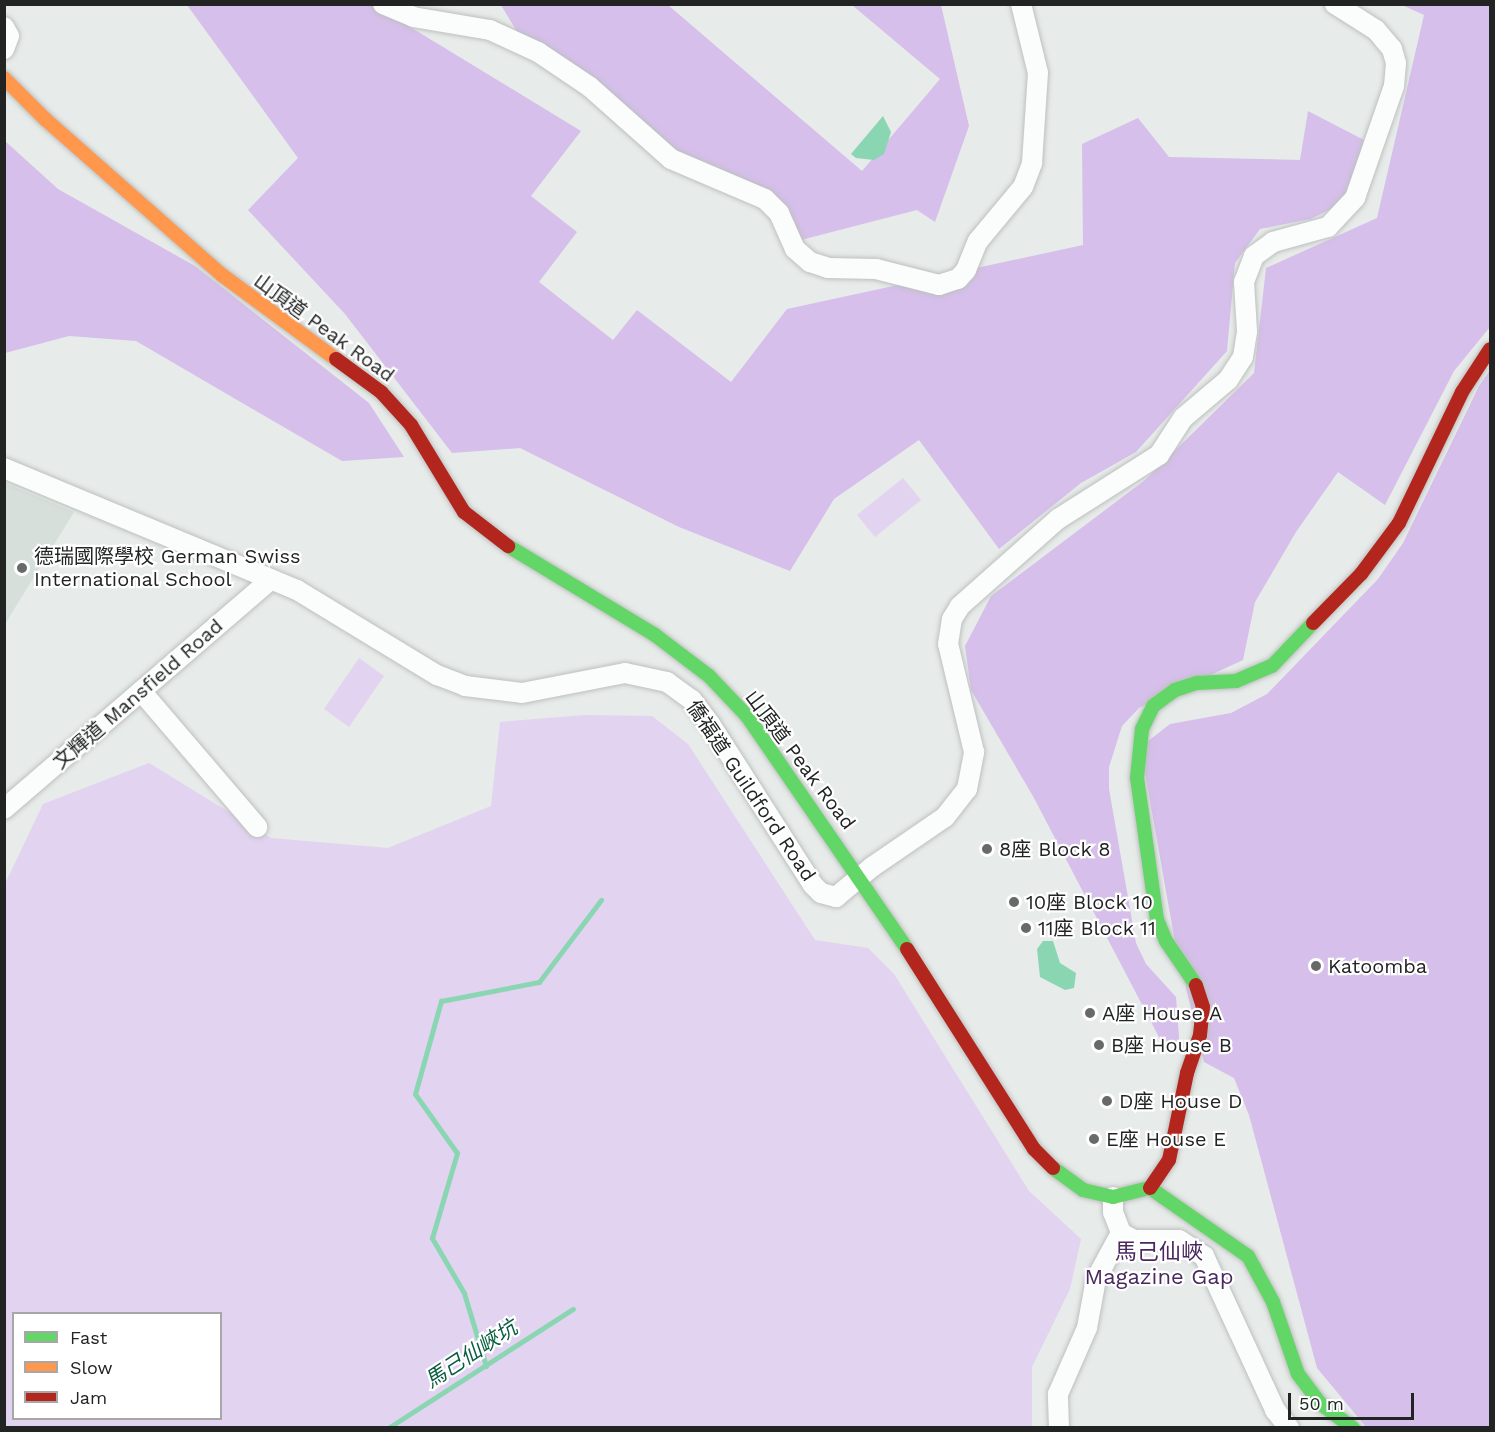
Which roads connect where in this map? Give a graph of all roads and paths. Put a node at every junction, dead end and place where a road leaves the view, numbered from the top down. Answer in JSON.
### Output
{"nodes":[{"id":1,"x":383,"y":4,"type":"edge"},
{"id":2,"x":1021,"y":4,"type":"edge"},
{"id":3,"x":1335,"y":4,"type":"edge"},
{"id":4,"x":4,"y":27,"type":"edge"},
{"id":5,"x":4,"y":48,"type":"edge"},
{"id":6,"x":4,"y":78,"type":"edge"},
{"id":7,"x":1491,"y":349,"type":"edge"},
{"id":8,"x":4,"y":468,"type":"edge"},
{"id":9,"x":271,"y":579,"type":"junction"},
{"id":10,"x":141,"y":691,"type":"junction"},
{"id":11,"x":4,"y":809,"type":"edge"},
{"id":12,"x":257,"y":827,"type":"dead end"},
{"id":13,"x":861,"y":877,"type":"junction"},
{"id":14,"x":1175,"y":1136,"type":"junction"},
{"id":15,"x":1150,"y":1188,"type":"junction"},
{"id":16,"x":1113,"y":1197,"type":"junction"},
{"id":17,"x":1195,"y":1220,"type":"junction"},
{"id":18,"x":1121,"y":1233,"type":"junction"},
{"id":19,"x":1059,"y":1428,"type":"edge"},
{"id":20,"x":1289,"y":1428,"type":"edge"},
{"id":21,"x":1353,"y":1428,"type":"edge"}],
"edges":[{"from":1,"to":2,"type":"street"},
{"from":3,"to":13,"type":"street"},
{"from":4,"to":5,"type":"street"},
{"from":6,"to":13,"type":"main road","name":"山頂道 Peak Road"},
{"from":7,"to":14,"type":"main road"},
{"from":8,"to":9,"type":"street","name":"僑福道 Guildford Road"},
{"from":9,"to":10,"type":"street","name":"文輝道 Mansfield Road"},
{"from":9,"to":13,"type":"street","name":"僑福道 Guildford Road"},
{"from":10,"to":11,"type":"street","name":"文輝道 Mansfield Road"},
{"from":10,"to":12,"type":"street"},
{"from":13,"to":16,"type":"main road","name":"山頂道 Peak Road"},
{"from":14,"to":15,"type":"main road"},
{"from":14,"to":17,"type":"main road"},
{"from":15,"to":16,"type":"main road","name":"山頂道 Peak Road"},
{"from":15,"to":17,"type":"main road"},
{"from":16,"to":18,"type":"street"},
{"from":17,"to":21,"type":"main road"},
{"from":18,"to":19,"type":"street"},
{"from":18,"to":20,"type":"street"}]}
